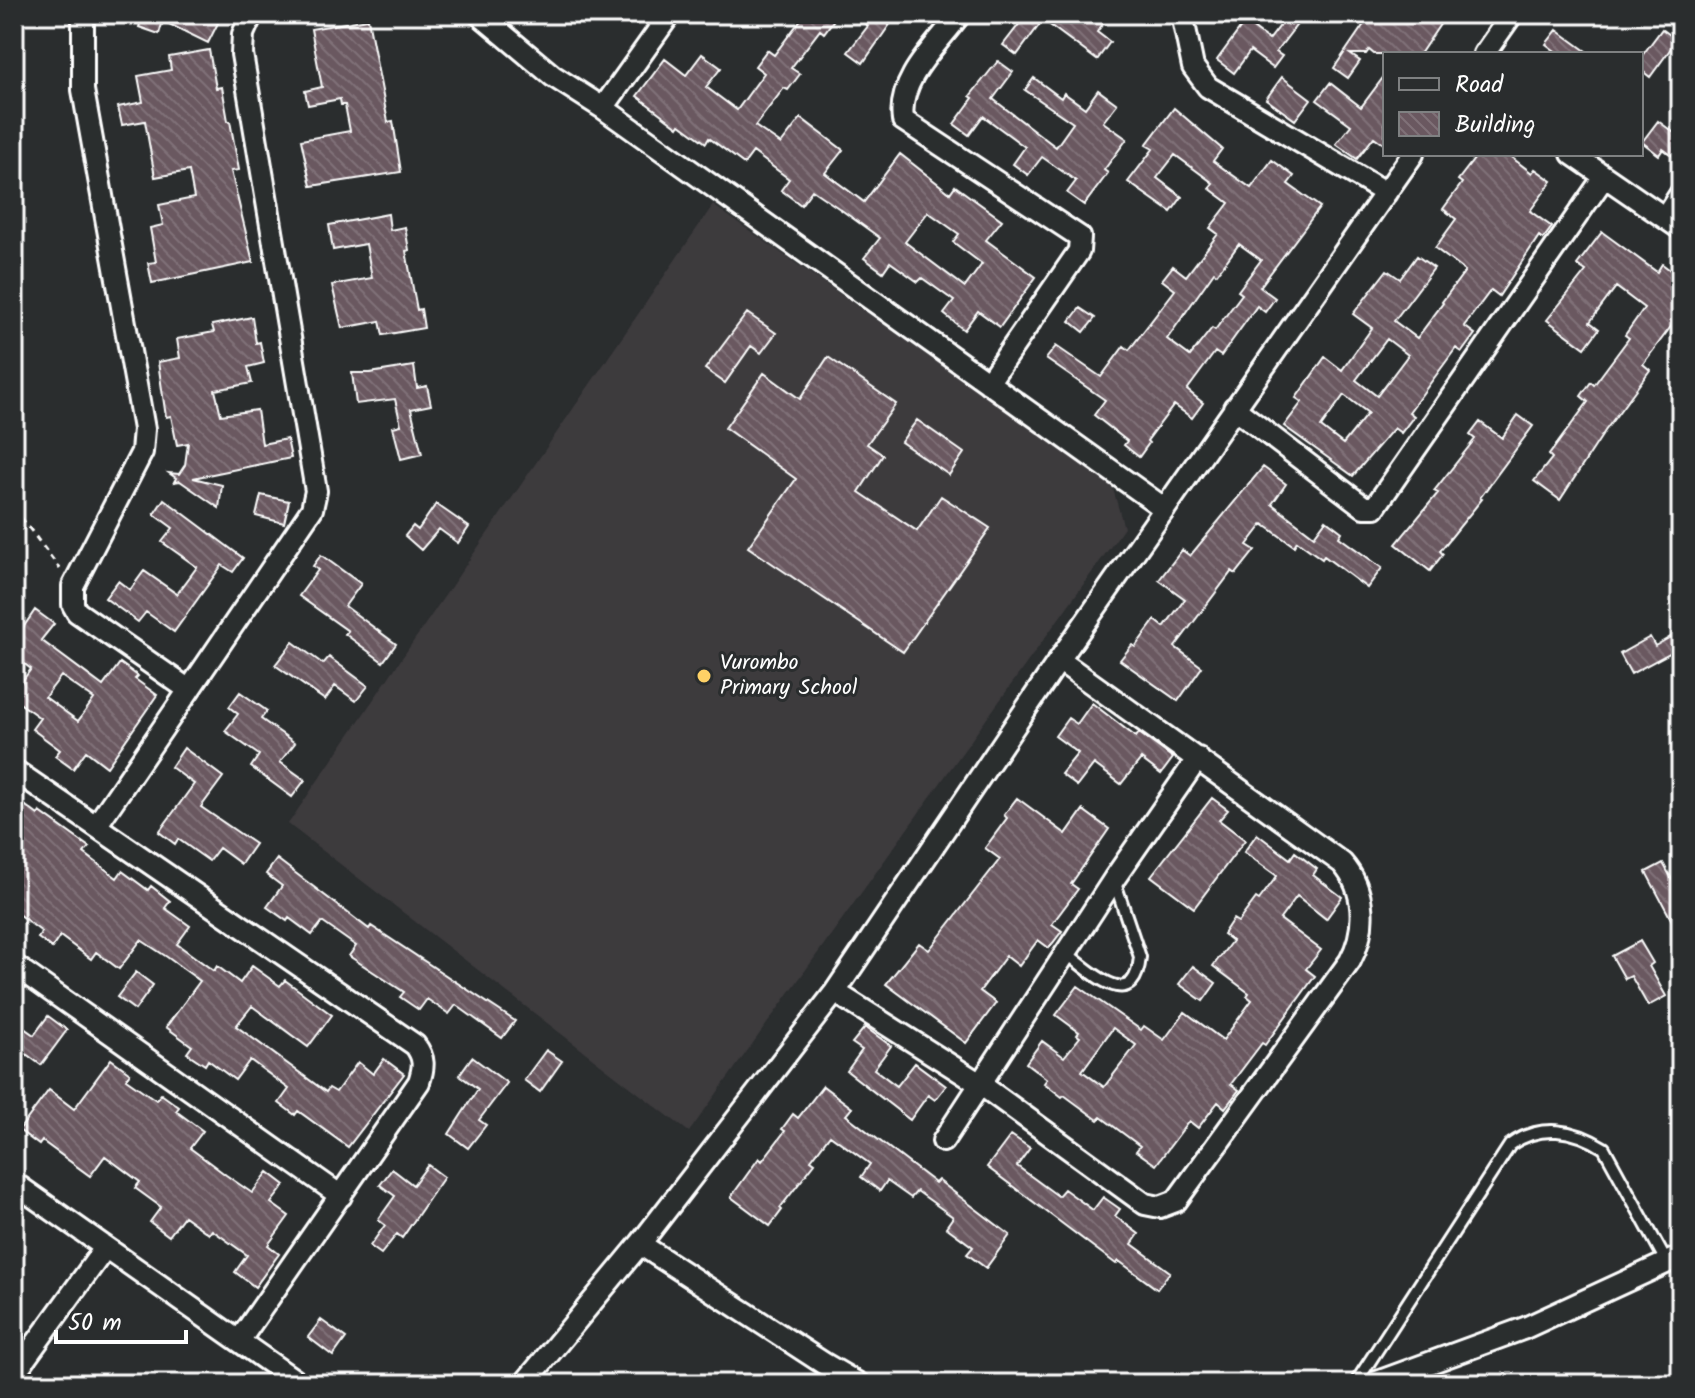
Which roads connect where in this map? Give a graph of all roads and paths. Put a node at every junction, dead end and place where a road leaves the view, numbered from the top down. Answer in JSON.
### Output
{"nodes":[{"id":1,"x":83,"y":14,"type":"edge"},
{"id":2,"x":252,"y":14,"type":"edge"},
{"id":3,"x":479,"y":14,"type":"edge"},
{"id":4,"x":670,"y":14,"type":"edge"},
{"id":5,"x":960,"y":14,"type":"edge"},
{"id":6,"x":1182,"y":14,"type":"edge"},
{"id":7,"x":1512,"y":14,"type":"edge"},
{"id":8,"x":1485,"y":52,"type":"edge"},
{"id":9,"x":603,"y":108,"type":"junction"},
{"id":10,"x":1412,"y":156,"type":"edge"},
{"id":11,"x":1575,"y":156,"type":"edge"},
{"id":12,"x":1604,"y":177,"type":"junction"},
{"id":13,"x":1386,"y":193,"type":"junction"},
{"id":14,"x":1681,"y":193,"type":"edge"},
{"id":15,"x":1673,"y":224,"type":"edge"},
{"id":16,"x":988,"y":383,"type":"junction"},
{"id":17,"x":1234,"y":408,"type":"junction"},
{"id":18,"x":14,"y":508,"type":"edge"},
{"id":19,"x":1165,"y":509,"type":"junction"},
{"id":20,"x":73,"y":586,"type":"junction"},
{"id":21,"x":1059,"y":660,"type":"junction"},
{"id":22,"x":189,"y":690,"type":"junction"},
{"id":23,"x":1198,"y":758,"type":"junction"},
{"id":24,"x":14,"y":770,"type":"edge"},
{"id":25,"x":96,"y":826,"type":"junction"},
{"id":26,"x":1114,"y":879,"type":"junction"},
{"id":27,"x":1066,"y":953,"type":"junction"},
{"id":28,"x":14,"y":965,"type":"edge"},
{"id":29,"x":835,"y":992,"type":"junction"},
{"id":30,"x":980,"y":1084,"type":"junction"},
{"id":31,"x":943,"y":1141,"type":"dead end"},
{"id":32,"x":14,"y":1183,"type":"edge"},
{"id":33,"x":341,"y":1196,"type":"junction"},
{"id":34,"x":640,"y":1244,"type":"junction"},
{"id":35,"x":105,"y":1248,"type":"junction"},
{"id":36,"x":1674,"y":1260,"type":"edge"},
{"id":37,"x":239,"y":1341,"type":"junction"},
{"id":38,"x":14,"y":1374,"type":"edge"},
{"id":39,"x":300,"y":1384,"type":"edge"},
{"id":40,"x":524,"y":1384,"type":"edge"},
{"id":41,"x":859,"y":1384,"type":"edge"},
{"id":42,"x":1355,"y":1384,"type":"edge"},
{"id":43,"x":1372,"y":1384,"type":"edge"}],
"edges":[{"from":1,"to":20,"type":"street"},
{"from":2,"to":22,"type":"street"},
{"from":3,"to":9,"type":"street"},
{"from":4,"to":9,"type":"street"},
{"from":5,"to":16,"type":"street"},
{"from":6,"to":13,"type":"street"},
{"from":7,"to":8,"type":"street"},
{"from":9,"to":16,"type":"street"},
{"from":10,"to":13,"type":"street"},
{"from":11,"to":12,"type":"street"},
{"from":12,"to":15,"type":"street"},
{"from":12,"to":17,"type":"street"},
{"from":13,"to":17,"type":"street"},
{"from":14,"to":15,"type":"street"},
{"from":16,"to":19,"type":"street"},
{"from":17,"to":19,"type":"street"},
{"from":18,"to":20,"type":"path"},
{"from":19,"to":21,"type":"street"},
{"from":20,"to":22,"type":"street"},
{"from":21,"to":23,"type":"street"},
{"from":21,"to":29,"type":"street"},
{"from":22,"to":25,"type":"street"},
{"from":23,"to":26,"type":"street"},
{"from":23,"to":30,"type":"street"},
{"from":24,"to":25,"type":"street"},
{"from":25,"to":33,"type":"street"},
{"from":26,"to":27,"type":"street"},
{"from":26,"to":27,"type":"lane"},
{"from":27,"to":30,"type":"street"},
{"from":28,"to":33,"type":"street"},
{"from":29,"to":30,"type":"street"},
{"from":29,"to":34,"type":"street"},
{"from":30,"to":31,"type":"street"},
{"from":32,"to":35,"type":"street"},
{"from":33,"to":37,"type":"street"},
{"from":34,"to":40,"type":"street"},
{"from":34,"to":41,"type":"street"},
{"from":35,"to":37,"type":"street"},
{"from":35,"to":38,"type":"street"},
{"from":36,"to":42,"type":"lane"},
{"from":36,"to":43,"type":"street"},
{"from":37,"to":39,"type":"street"}]}
